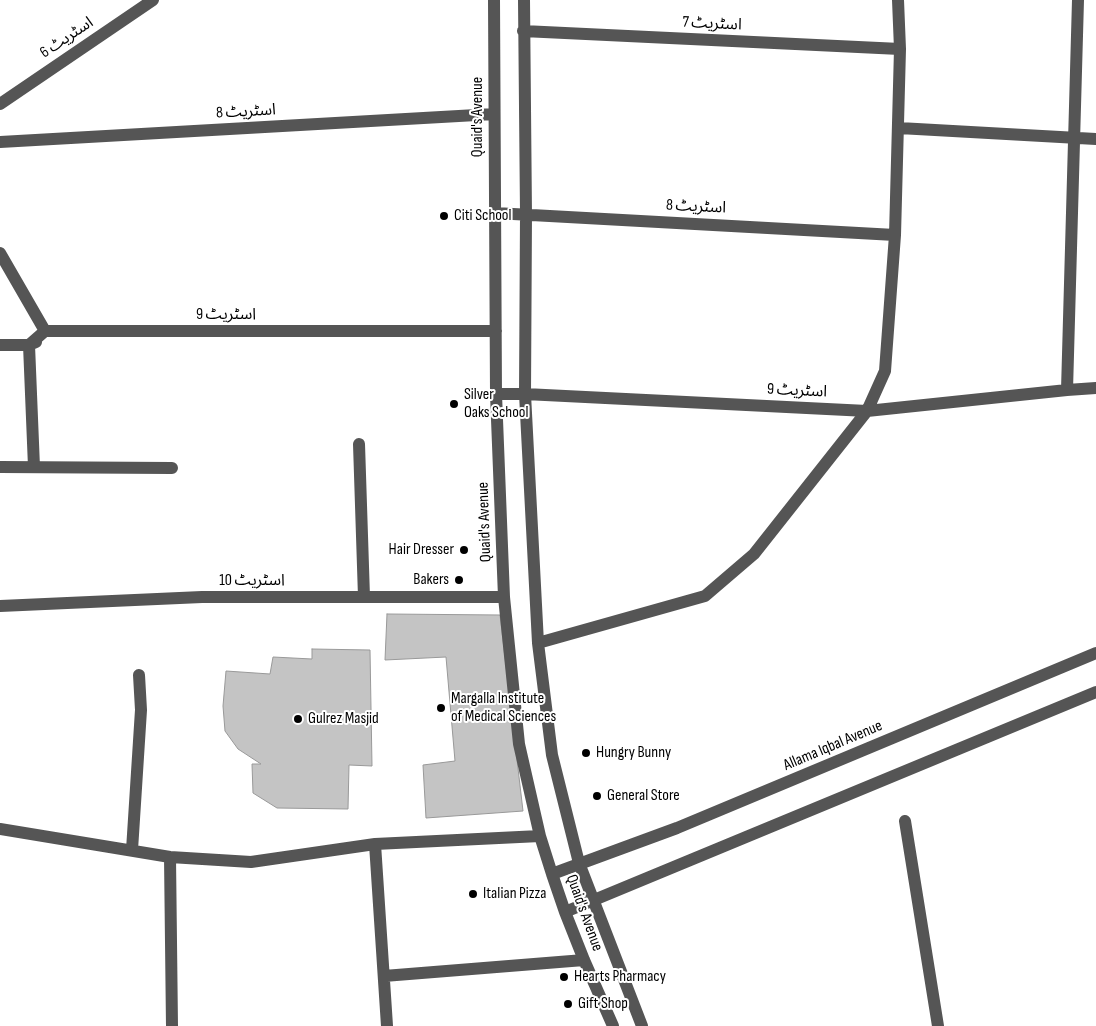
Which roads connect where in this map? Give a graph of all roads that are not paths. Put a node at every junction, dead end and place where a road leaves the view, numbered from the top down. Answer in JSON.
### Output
{"nodes":[{"id":1,"x":153,"y":0,"type":"edge"},
{"id":2,"x":494,"y":0,"type":"edge"},
{"id":3,"x":524,"y":0,"type":"edge"},
{"id":4,"x":898,"y":0,"type":"edge"},
{"id":5,"x":1078,"y":0,"type":"edge"},
{"id":6,"x":523,"y":30,"type":"junction"},
{"id":7,"x":900,"y":49,"type":"junction"},
{"id":8,"x":0,"y":104,"type":"edge"},
{"id":9,"x":494,"y":114,"type":"junction"},
{"id":10,"x":899,"y":128,"type":"junction"},
{"id":11,"x":1073,"y":138,"type":"junction"},
{"id":12,"x":1096,"y":139,"type":"edge"},
{"id":13,"x":0,"y":142,"type":"edge"},
{"id":14,"x":495,"y":213,"type":"junction"},
{"id":15,"x":526,"y":214,"type":"junction"},
{"id":16,"x":895,"y":235,"type":"junction"},
{"id":17,"x":0,"y":253,"type":"edge"},
{"id":18,"x":45,"y":331,"type":"junction"},
{"id":19,"x":496,"y":331,"type":"junction"},
{"id":20,"x":0,"y":345,"type":"edge"},
{"id":21,"x":29,"y":345,"type":"junction"},
{"id":22,"x":1096,"y":388,"type":"edge"},
{"id":23,"x":1067,"y":390,"type":"junction"},
{"id":24,"x":496,"y":394,"type":"junction"},
{"id":25,"x":525,"y":394,"type":"junction"},
{"id":26,"x":867,"y":411,"type":"junction"},
{"id":27,"x":359,"y":444,"type":"dead end"},
{"id":28,"x":0,"y":467,"type":"edge"},
{"id":29,"x":34,"y":467,"type":"junction"},
{"id":30,"x":172,"y":468,"type":"dead end"},
{"id":31,"x":364,"y":597,"type":"junction"},
{"id":32,"x":504,"y":597,"type":"junction"},
{"id":33,"x":0,"y":606,"type":"edge"},
{"id":34,"x":538,"y":643,"type":"junction"},
{"id":35,"x":1096,"y":653,"type":"edge"},
{"id":36,"x":139,"y":675,"type":"dead end"},
{"id":37,"x":1096,"y":692,"type":"edge"},
{"id":38,"x":905,"y":821,"type":"dead end"},
{"id":39,"x":0,"y":829,"type":"edge"},
{"id":40,"x":540,"y":836,"type":"junction"},
{"id":41,"x":375,"y":844,"type":"junction"},
{"id":42,"x":132,"y":850,"type":"junction"},
{"id":43,"x":170,"y":856,"type":"junction"},
{"id":44,"x":579,"y":863,"type":"junction"},
{"id":45,"x":552,"y":874,"type":"junction"},
{"id":46,"x":593,"y":900,"type":"junction"},
{"id":47,"x":564,"y":912,"type":"junction"},
{"id":48,"x":584,"y":960,"type":"junction"},
{"id":49,"x":384,"y":976,"type":"junction"},
{"id":50,"x":172,"y":1026,"type":"edge"},
{"id":51,"x":387,"y":1026,"type":"edge"},
{"id":52,"x":613,"y":1026,"type":"edge"},
{"id":53,"x":642,"y":1026,"type":"edge"},
{"id":54,"x":938,"y":1026,"type":"edge"}],
"edges":[{"from":1,"to":8,"type":"street","name":"اسٹریٹ 6"},
{"from":2,"to":9,"type":"street","name":"Quaid's Avenue"},
{"from":3,"to":6,"type":"street","name":"Quaid's Avenue"},
{"from":4,"to":7,"type":"street"},
{"from":5,"to":11,"type":"street"},
{"from":6,"to":7,"type":"street","name":"اسٹریٹ 7"},
{"from":6,"to":15,"type":"street","name":"Quaid's Avenue"},
{"from":7,"to":10,"type":"street"},
{"from":9,"to":13,"type":"street","name":"اسٹریٹ 8"},
{"from":9,"to":14,"type":"street","name":"Quaid's Avenue"},
{"from":10,"to":11,"type":"street"},
{"from":10,"to":16,"type":"street"},
{"from":11,"to":12,"type":"street"},
{"from":11,"to":23,"type":"street"},
{"from":14,"to":15,"type":"street","name":"اسٹریٹ 8"},
{"from":14,"to":19,"type":"street","name":"Quaid's Avenue"},
{"from":15,"to":16,"type":"street","name":"اسٹریٹ 8"},
{"from":15,"to":25,"type":"street","name":"Quaid's Avenue"},
{"from":16,"to":26,"type":"street"},
{"from":17,"to":18,"type":"street"},
{"from":18,"to":19,"type":"street","name":"اسٹریٹ 9"},
{"from":18,"to":21,"type":"street"},
{"from":19,"to":24,"type":"street","name":"Quaid's Avenue"},
{"from":20,"to":21,"type":"street"},
{"from":21,"to":29,"type":"street"},
{"from":22,"to":23,"type":"street","name":"اسٹریٹ 9"},
{"from":23,"to":26,"type":"street","name":"اسٹریٹ 9"},
{"from":24,"to":25,"type":"street","name":"اسٹریٹ 9"},
{"from":24,"to":32,"type":"street","name":"Quaid's Avenue"},
{"from":25,"to":26,"type":"street","name":"اسٹریٹ 9"},
{"from":25,"to":34,"type":"street","name":"Quaid's Avenue"},
{"from":26,"to":34,"type":"street"},
{"from":27,"to":31,"type":"street"},
{"from":28,"to":29,"type":"street"},
{"from":29,"to":30,"type":"street"},
{"from":31,"to":32,"type":"street","name":"اسٹریٹ 10"},
{"from":31,"to":33,"type":"street","name":"اسٹریٹ 10"},
{"from":32,"to":40,"type":"street","name":"Quaid's Avenue"},
{"from":34,"to":44,"type":"street","name":"Quaid's Avenue"},
{"from":35,"to":44,"type":"street","name":"Allama Iqbal Avenue"},
{"from":36,"to":42,"type":"street"},
{"from":37,"to":46,"type":"street"},
{"from":38,"to":54,"type":"street"},
{"from":39,"to":42,"type":"street"},
{"from":40,"to":41,"type":"street"},
{"from":40,"to":45,"type":"street","name":"Quaid's Avenue"},
{"from":41,"to":43,"type":"street"},
{"from":41,"to":49,"type":"street"},
{"from":42,"to":43,"type":"street"},
{"from":43,"to":50,"type":"street"},
{"from":44,"to":45,"type":"street","name":"Allama Iqbal Avenue"},
{"from":44,"to":46,"type":"street","name":"Quaid's Avenue"},
{"from":45,"to":47,"type":"street","name":"Quaid's Avenue"},
{"from":46,"to":47,"type":"street"},
{"from":46,"to":53,"type":"street","name":"Quaid's Avenue"},
{"from":47,"to":48,"type":"street","name":"Quaid's Avenue"},
{"from":48,"to":49,"type":"street"},
{"from":48,"to":52,"type":"street","name":"Quaid's Avenue"},
{"from":49,"to":51,"type":"street"}]}
